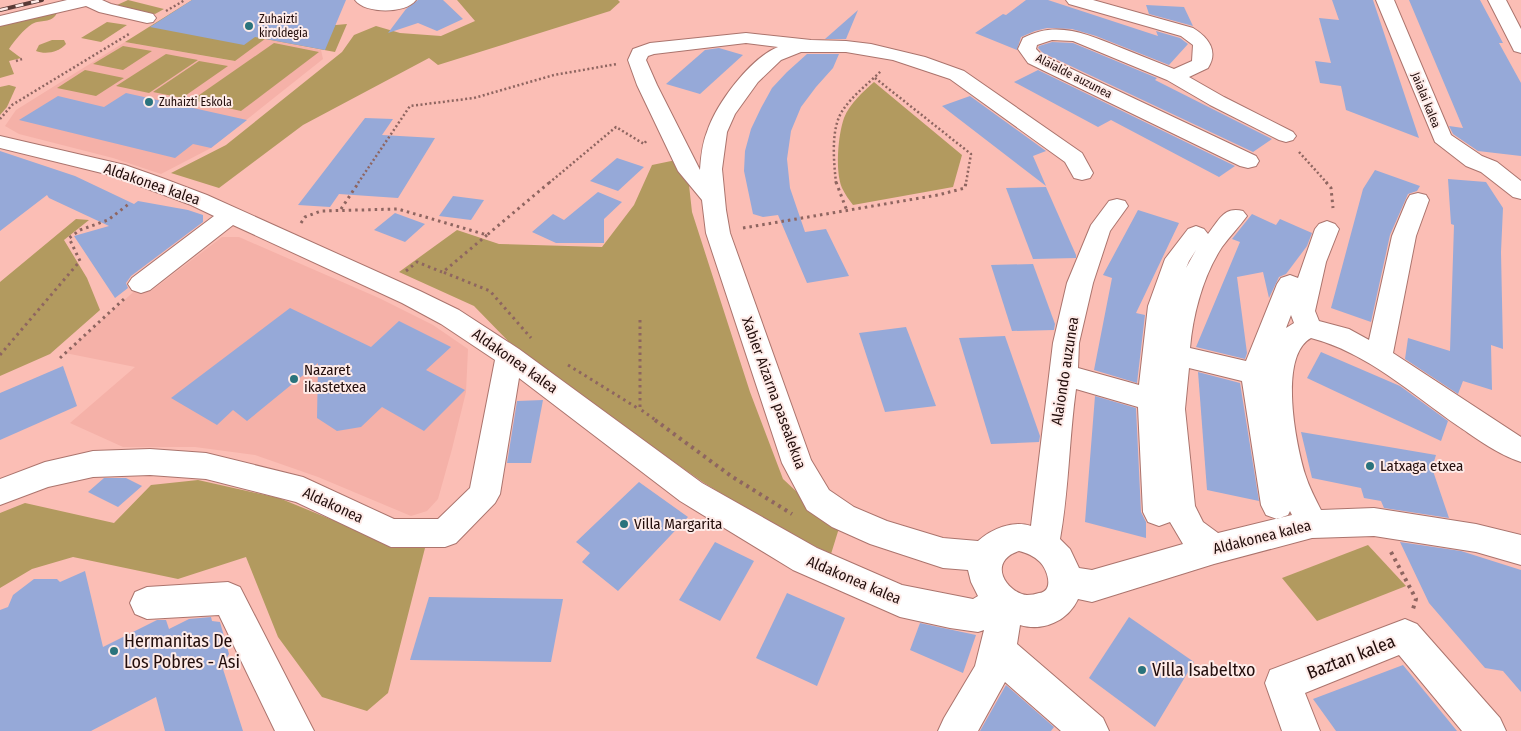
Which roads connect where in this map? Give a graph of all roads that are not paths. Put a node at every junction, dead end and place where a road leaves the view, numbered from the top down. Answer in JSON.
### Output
{"nodes":[{"id":1,"x":88,"y":0,"type":"edge"},
{"id":2,"x":364,"y":0,"type":"edge"},
{"id":3,"x":407,"y":0,"type":"edge"},
{"id":4,"x":1075,"y":0,"type":"edge"},
{"id":5,"x":1385,"y":0,"type":"edge"},
{"id":6,"x":1497,"y":0,"type":"edge"},
{"id":7,"x":0,"y":21,"type":"edge"},
{"id":8,"x":148,"y":21,"type":"road end"},
{"id":9,"x":808,"y":45,"type":"junction"},
{"id":10,"x":1521,"y":48,"type":"edge"},
{"id":11,"x":1174,"y":76,"type":"junction"},
{"id":12,"x":1286,"y":136,"type":"road end"},
{"id":13,"x":0,"y":142,"type":"edge"},
{"id":14,"x":1248,"y":161,"type":"dead end"},
{"id":15,"x":1489,"y":167,"type":"junction"},
{"id":16,"x":1082,"y":173,"type":"dead end"},
{"id":17,"x":1521,"y":173,"type":"edge"},
{"id":18,"x":1521,"y":192,"type":"edge"},
{"id":19,"x":712,"y":198,"type":"junction"},
{"id":20,"x":1418,"y":200,"type":"dead end"},
{"id":21,"x":1117,"y":206,"type":"dead end"},
{"id":22,"x":230,"y":215,"type":"junction"},
{"id":23,"x":1235,"y":216,"type":"dead end"},
{"id":24,"x":1327,"y":229,"type":"road end"},
{"id":25,"x":1196,"y":234,"type":"dead end"},
{"id":26,"x":141,"y":284,"type":"road end"},
{"id":27,"x":1290,"y":284,"type":"dead end"},
{"id":28,"x":1310,"y":328,"type":"junction"},
{"id":29,"x":521,"y":348,"type":"junction"},
{"id":30,"x":1175,"y":354,"type":"junction"},
{"id":31,"x":1379,"y":357,"type":"junction"},
{"id":32,"x":1255,"y":374,"type":"junction"},
{"id":33,"x":1064,"y":375,"type":"junction"},
{"id":34,"x":1152,"y":400,"type":"junction"},
{"id":35,"x":1521,"y":450,"type":"edge"},
{"id":36,"x":0,"y":492,"type":"edge"},
{"id":37,"x":1277,"y":505,"type":"dead end"},
{"id":38,"x":1159,"y":512,"type":"dead end"},
{"id":39,"x":1312,"y":524,"type":"junction"},
{"id":40,"x":1043,"y":545,"type":"junction"},
{"id":41,"x":1214,"y":548,"type":"junction"},
{"id":42,"x":1521,"y":550,"type":"edge"},
{"id":43,"x":985,"y":557,"type":"junction"},
{"id":44,"x":1066,"y":581,"type":"junction"},
{"id":45,"x":1003,"y":602,"type":"junction"},
{"id":46,"x":147,"y":603,"type":"dead end"},
{"id":47,"x":998,"y":651,"type":"junction"},
{"id":48,"x":295,"y":731,"type":"edge"},
{"id":49,"x":956,"y":731,"type":"edge"},
{"id":50,"x":1090,"y":731,"type":"edge"},
{"id":51,"x":1301,"y":731,"type":"edge"},
{"id":52,"x":1487,"y":731,"type":"edge"}],
"edges":[{"from":1,"to":7,"type":"street"},
{"from":1,"to":8,"type":"street"},
{"from":2,"to":3,"type":"street"},
{"from":4,"to":11,"type":"street"},
{"from":5,"to":15,"type":"street","name":"Jaialai kalea"},
{"from":6,"to":10,"type":"street"},
{"from":9,"to":16,"type":"street","name":"Xabier Aizarna pasealekua"},
{"from":9,"to":19,"type":"street","name":"Xabier Aizarna pasealekua"},
{"from":9,"to":19,"type":"street","name":"Xabier Aizarna pasealekua"},
{"from":11,"to":12,"type":"street","name":"Alaialde auzunea"},
{"from":11,"to":14,"type":"street","name":"Alaialde auzunea"},
{"from":13,"to":22,"type":"street","name":"Aldakonea kalea"},
{"from":15,"to":17,"type":"street"},
{"from":15,"to":18,"type":"street","name":"Jaialai kalea"},
{"from":19,"to":43,"type":"street","name":"Xabier Aizarna pasealekua"},
{"from":20,"to":31,"type":"street"},
{"from":21,"to":33,"type":"street","name":"Alaiondo auzunea"},
{"from":22,"to":26,"type":"street"},
{"from":22,"to":29,"type":"street","name":"Aldakonea kalea"},
{"from":23,"to":30,"type":"street"},
{"from":24,"to":28,"type":"street"},
{"from":25,"to":34,"type":"street"},
{"from":27,"to":32,"type":"street"},
{"from":28,"to":31,"type":"street"},
{"from":28,"to":39,"type":"street"},
{"from":29,"to":36,"type":"street","name":"Aldakonea"},
{"from":29,"to":45,"type":"street","name":"Aldakonea kalea"},
{"from":30,"to":32,"type":"street"},
{"from":30,"to":41,"type":"street"},
{"from":31,"to":35,"type":"street"},
{"from":32,"to":37,"type":"street"},
{"from":33,"to":34,"type":"street"},
{"from":33,"to":40,"type":"street","name":"Alaiondo auzunea"},
{"from":34,"to":38,"type":"street"},
{"from":39,"to":41,"type":"street","name":"Aldakonea kalea"},
{"from":39,"to":42,"type":"street","name":"Aldakonea kalea"},
{"from":40,"to":43,"type":"street"},
{"from":40,"to":44,"type":"street"},
{"from":41,"to":44,"type":"street","name":"Aldakonea kalea"},
{"from":43,"to":45,"type":"street"},
{"from":44,"to":45,"type":"street"},
{"from":45,"to":47,"type":"street"},
{"from":46,"to":48,"type":"street"},
{"from":47,"to":49,"type":"street"},
{"from":47,"to":50,"type":"street"},
{"from":51,"to":52,"type":"street","name":"Baztan kalea"}]}
